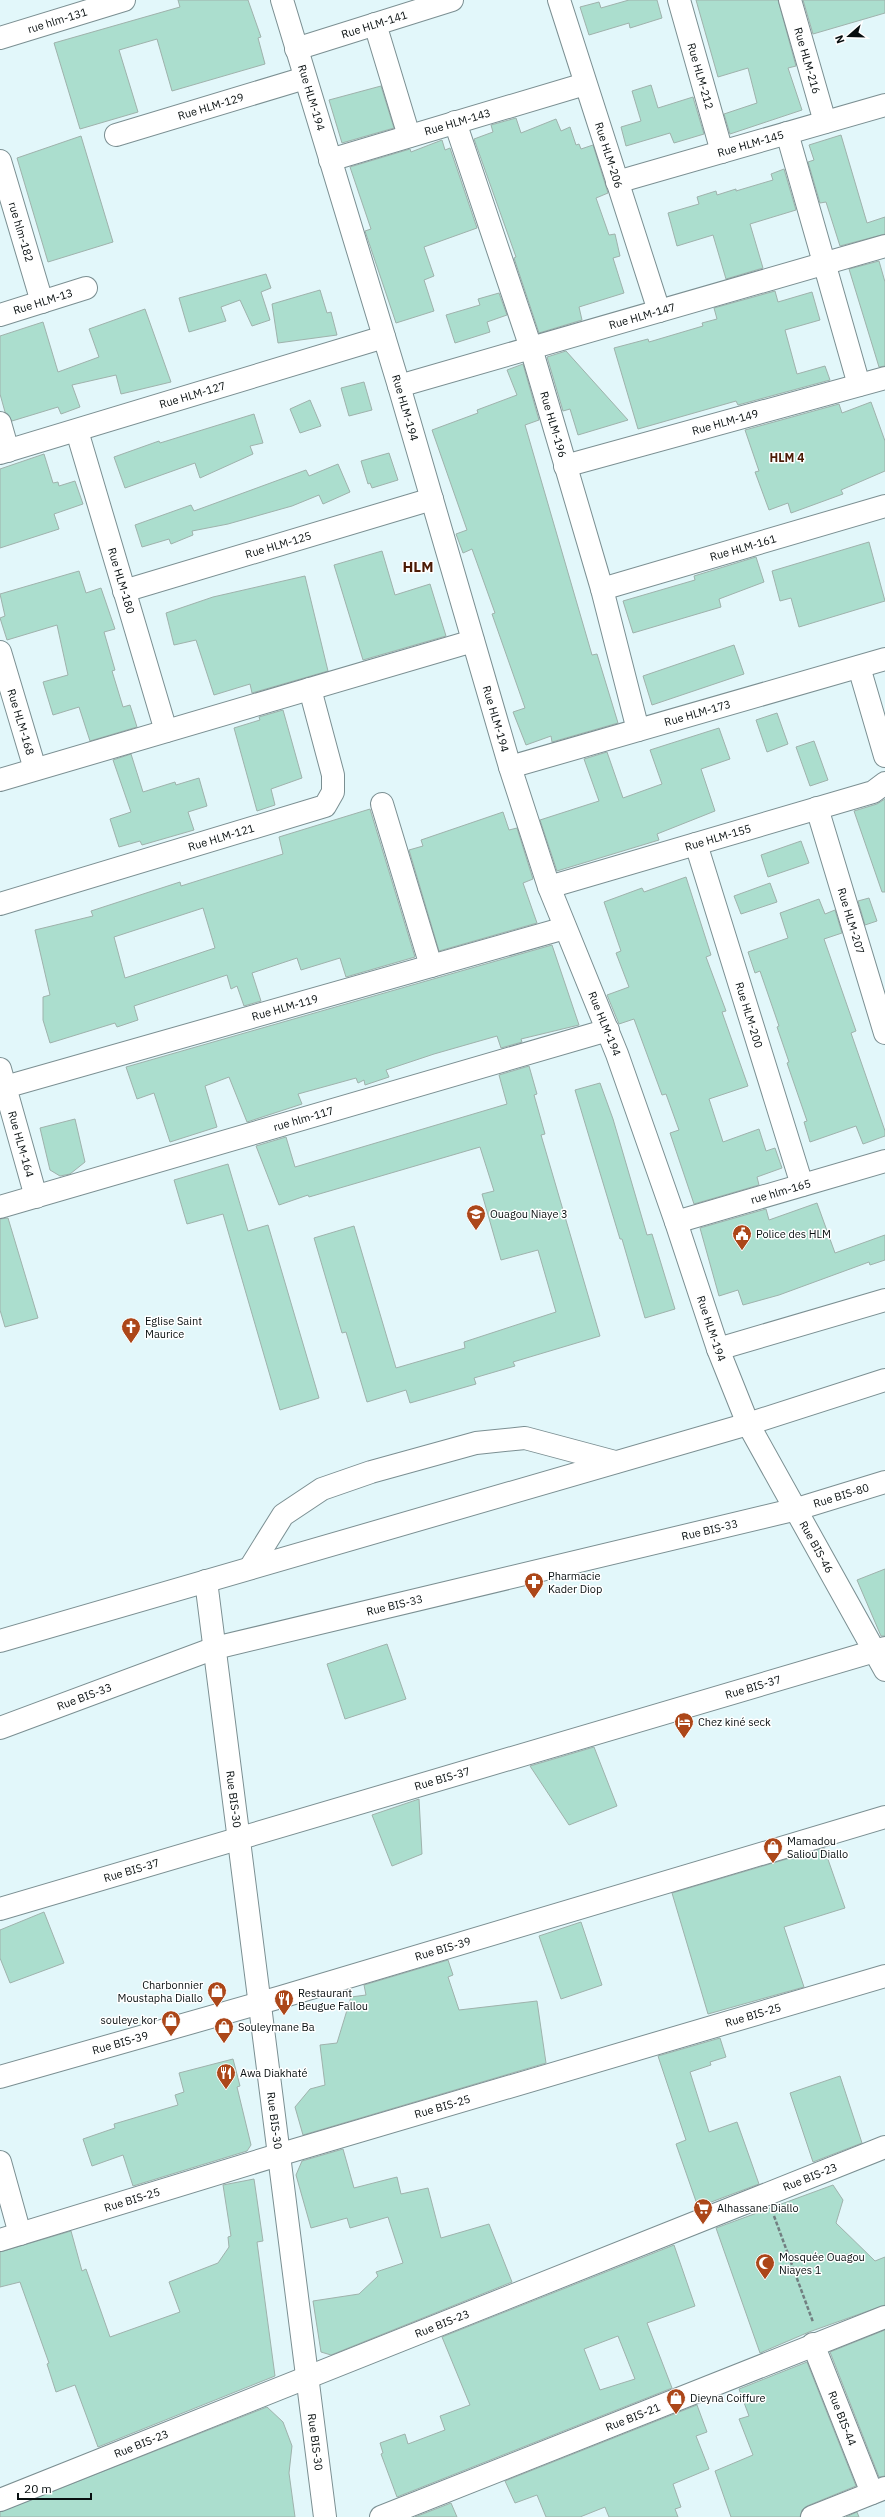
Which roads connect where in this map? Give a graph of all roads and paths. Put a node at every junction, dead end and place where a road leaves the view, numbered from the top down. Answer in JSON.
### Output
{"nodes":[{"id":1,"x":282,"y":0,"type":"edge"},
{"id":2,"x":558,"y":0,"type":"edge"},
{"id":3,"x":679,"y":0,"type":"edge"},
{"id":4,"x":790,"y":0,"type":"edge"},
{"id":5,"x":117,"y":1,"type":"edge"},
{"id":6,"x":439,"y":2,"type":"edge"},
{"id":7,"x":375,"y":24,"type":"junction"},
{"id":8,"x":0,"y":38,"type":"edge"},
{"id":9,"x":296,"y":48,"type":"junction"},
{"id":10,"x":305,"y":78,"type":"junction"},
{"id":11,"x":585,"y":84,"type":"junction"},
{"id":12,"x":885,"y":105,"type":"edge"},
{"id":13,"x":455,"y":122,"type":"junction"},
{"id":14,"x":825,"y":122,"type":"junction"},
{"id":15,"x":787,"y":133,"type":"junction"},
{"id":16,"x":116,"y":135,"type":"dead end"},
{"id":17,"x":409,"y":136,"type":"junction"},
{"id":18,"x":722,"y":152,"type":"junction"},
{"id":19,"x":330,"y":160,"type":"junction"},
{"id":20,"x":0,"y":161,"type":"edge"},
{"id":21,"x":617,"y":182,"type":"junction"},
{"id":22,"x":885,"y":246,"type":"edge"},
{"id":23,"x":825,"y":263,"type":"junction"},
{"id":24,"x":86,"y":288,"type":"dead end"},
{"id":25,"x":42,"y":302,"type":"junction"},
{"id":26,"x":659,"y":311,"type":"junction"},
{"id":27,"x":0,"y":315,"type":"edge"},
{"id":28,"x":384,"y":337,"type":"junction"},
{"id":29,"x":531,"y":348,"type":"junction"},
{"id":30,"x":885,"y":378,"type":"edge"},
{"id":31,"x":859,"y":385,"type":"junction"},
{"id":32,"x":399,"y":386,"type":"junction"},
{"id":33,"x":0,"y":423,"type":"edge"},
{"id":34,"x":77,"y":431,"type":"junction"},
{"id":35,"x":4,"y":452,"type":"edge"},
{"id":36,"x":565,"y":466,"type":"junction"},
{"id":37,"x":432,"y":499,"type":"junction"},
{"id":38,"x":885,"y":506,"type":"edge"},
{"id":39,"x":602,"y":589,"type":"junction"},
{"id":40,"x":124,"y":591,"type":"junction"},
{"id":41,"x":474,"y":641,"type":"junction"},
{"id":42,"x":0,"y":652,"type":"edge"},
{"id":43,"x":885,"y":659,"type":"edge"},
{"id":44,"x":859,"y":666,"type":"junction"},
{"id":45,"x":310,"y":689,"type":"junction"},
{"id":46,"x":638,"y":730,"type":"junction"},
{"id":47,"x":166,"y":731,"type":"junction"},
{"id":48,"x":885,"y":756,"type":"edge"},
{"id":49,"x":510,"y":767,"type":"junction"},
{"id":50,"x":35,"y":769,"type":"junction"},
{"id":51,"x":0,"y":780,"type":"edge"},
{"id":52,"x":885,"y":783,"type":"edge"},
{"id":53,"x":382,"y":804,"type":"dead end"},
{"id":54,"x":817,"y":808,"type":"junction"},
{"id":55,"x":696,"y":844,"type":"junction"},
{"id":56,"x":549,"y":888,"type":"junction"},
{"id":57,"x":0,"y":904,"type":"edge"},
{"id":58,"x":565,"y":928,"type":"junction"},
{"id":59,"x":431,"y":966,"type":"junction"},
{"id":60,"x":608,"y":1030,"type":"junction"},
{"id":61,"x":885,"y":1033,"type":"edge"},
{"id":62,"x":3,"y":1078,"type":"edge"},
{"id":63,"x":885,"y":1161,"type":"edge"},
{"id":64,"x":802,"y":1185,"type":"junction"},
{"id":65,"x":36,"y":1197,"type":"junction"},
{"id":66,"x":0,"y":1207,"type":"edge"},
{"id":67,"x":676,"y":1222,"type":"junction"},
{"id":68,"x":885,"y":1300,"type":"edge"},
{"id":69,"x":718,"y":1349,"type":"junction"},
{"id":70,"x":885,"y":1380,"type":"edge"},
{"id":71,"x":748,"y":1424,"type":"junction"},
{"id":72,"x":615,"y":1462,"type":"junction"},
{"id":73,"x":885,"y":1482,"type":"edge"},
{"id":74,"x":796,"y":1509,"type":"junction"},
{"id":75,"x":250,"y":1568,"type":"junction"},
{"id":76,"x":206,"y":1581,"type":"junction"},
{"id":77,"x":0,"y":1640,"type":"edge"},
{"id":78,"x":215,"y":1648,"type":"junction"},
{"id":79,"x":881,"y":1657,"type":"edge"},
{"id":80,"x":0,"y":1728,"type":"edge"},
{"id":81,"x":885,"y":1817,"type":"edge"},
{"id":82,"x":240,"y":1838,"type":"junction"},
{"id":83,"x":0,"y":1909,"type":"edge"},
{"id":84,"x":885,"y":1976,"type":"edge"},
{"id":85,"x":261,"y":2003,"type":"junction"},
{"id":86,"x":0,"y":2078,"type":"edge"},
{"id":87,"x":885,"y":2147,"type":"edge"},
{"id":88,"x":278,"y":2155,"type":"junction"},
{"id":89,"x":0,"y":2162,"type":"edge"},
{"id":90,"x":767,"y":2196,"type":"junction"},
{"id":91,"x":10,"y":2237,"type":"edge"},
{"id":92,"x":885,"y":2317,"type":"edge"},
{"id":93,"x":817,"y":2342,"type":"junction"},
{"id":94,"x":309,"y":2378,"type":"junction"},
{"id":95,"x":879,"y":2491,"type":"edge"},
{"id":96,"x":0,"y":2500,"type":"edge"},
{"id":97,"x":325,"y":2517,"type":"edge"},
{"id":98,"x":382,"y":2517,"type":"edge"},
{"id":99,"x":812,"y":2517,"type":"edge"}],
"edges":[{"from":1,"to":9,"type":"street","name":"Rue HLM-194"},
{"from":2,"to":11,"type":"street","name":"Rue HLM-206"},
{"from":3,"to":18,"type":"street","name":"Rue HLM-212"},
{"from":4,"to":14,"type":"street","name":"Rue HLM-216"},
{"from":5,"to":8,"type":"street","name":"rue hlm-131"},
{"from":6,"to":7,"type":"street","name":"Rue HLM-141"},
{"from":7,"to":9,"type":"street","name":"Rue HLM-141"},
{"from":7,"to":17,"type":"street"},
{"from":9,"to":10,"type":"street","name":"Rue HLM-194"},
{"from":10,"to":16,"type":"street","name":"Rue HLM-129"},
{"from":10,"to":19,"type":"street","name":"Rue HLM-194"},
{"from":11,"to":13,"type":"street","name":"Rue HLM-143"},
{"from":11,"to":21,"type":"street","name":"Rue HLM-206"},
{"from":12,"to":14,"type":"street","name":"Rue HLM-145"},
{"from":13,"to":17,"type":"street","name":"Rue HLM-143"},
{"from":13,"to":29,"type":"street","name":"Rue HLM-196"},
{"from":14,"to":15,"type":"street","name":"Rue HLM-145"},
{"from":15,"to":18,"type":"street","name":"Rue HLM-145"},
{"from":15,"to":23,"type":"street"},
{"from":17,"to":19,"type":"street","name":"Rue HLM-143"},
{"from":18,"to":21,"type":"street","name":"Rue HLM-145"},
{"from":19,"to":28,"type":"street","name":"Rue HLM-194"},
{"from":20,"to":25,"type":"street","name":"rue hlm-182"},
{"from":21,"to":26,"type":"street","name":"Rue HLM-206"},
{"from":22,"to":23,"type":"street","name":"Rue HLM-147"},
{"from":23,"to":26,"type":"street","name":"Rue HLM-147"},
{"from":23,"to":31,"type":"street"},
{"from":24,"to":25,"type":"street","name":"Rue HLM-13"},
{"from":25,"to":27,"type":"street","name":"Rue HLM-13"},
{"from":26,"to":29,"type":"street","name":"Rue HLM-147"},
{"from":28,"to":32,"type":"street","name":"Rue HLM-194"},
{"from":28,"to":34,"type":"street","name":"Rue HLM-127"},
{"from":29,"to":32,"type":"street","name":"Rue HLM-147"},
{"from":29,"to":36,"type":"street","name":"Rue HLM-196"},
{"from":30,"to":31,"type":"street","name":"Rue HLM-149"},
{"from":31,"to":36,"type":"street","name":"Rue HLM-149"},
{"from":32,"to":37,"type":"street","name":"Rue HLM-194"},
{"from":33,"to":35,"type":"street"},
{"from":34,"to":35,"type":"street","name":"Rue HLM-127"},
{"from":34,"to":40,"type":"street","name":"Rue HLM-180"},
{"from":36,"to":39,"type":"street","name":"Rue HLM-196"},
{"from":37,"to":40,"type":"street","name":"Rue HLM-125"},
{"from":37,"to":41,"type":"street","name":"Rue HLM-194"},
{"from":38,"to":39,"type":"street","name":"Rue HLM-161"},
{"from":39,"to":46,"type":"street","name":"Rue HLM-196"},
{"from":40,"to":47,"type":"street","name":"Rue HLM-180"},
{"from":41,"to":45,"type":"street"},
{"from":41,"to":49,"type":"street","name":"Rue HLM-194"},
{"from":42,"to":50,"type":"street","name":"Rue HLM-168"},
{"from":43,"to":44,"type":"street","name":"Rue HLM-173"},
{"from":44,"to":46,"type":"street","name":"Rue HLM-173"},
{"from":44,"to":48,"type":"street"},
{"from":45,"to":47,"type":"street"},
{"from":45,"to":57,"type":"street","name":"Rue HLM-121"},
{"from":46,"to":49,"type":"street","name":"Rue HLM-173"},
{"from":47,"to":50,"type":"street"},
{"from":49,"to":56,"type":"street","name":"Rue HLM-194"},
{"from":50,"to":51,"type":"street"},
{"from":52,"to":54,"type":"street","name":"Rue HLM-155"},
{"from":53,"to":59,"type":"street"},
{"from":54,"to":55,"type":"street","name":"Rue HLM-155"},
{"from":54,"to":61,"type":"street","name":"Rue HLM-207"},
{"from":55,"to":56,"type":"street","name":"Rue HLM-155"},
{"from":55,"to":64,"type":"street","name":"Rue HLM-200"},
{"from":56,"to":58,"type":"street","name":"Rue HLM-194"},
{"from":58,"to":59,"type":"street","name":"Rue HLM-119"},
{"from":58,"to":60,"type":"street","name":"Rue HLM-194"},
{"from":59,"to":62,"type":"street","name":"Rue HLM-119"},
{"from":60,"to":65,"type":"street","name":"rue hlm-117"},
{"from":60,"to":67,"type":"street","name":"Rue HLM-194"},
{"from":62,"to":65,"type":"street","name":"Rue HLM-164"},
{"from":63,"to":64,"type":"street","name":"rue hlm-165"},
{"from":64,"to":67,"type":"street","name":"rue hlm-165"},
{"from":65,"to":66,"type":"street","name":"rue hlm-117"},
{"from":67,"to":69,"type":"street","name":"Rue HLM-194"},
{"from":68,"to":69,"type":"street"},
{"from":69,"to":71,"type":"street","name":"Rue HLM-194"},
{"from":70,"to":71,"type":"street"},
{"from":71,"to":72,"type":"street"},
{"from":71,"to":74,"type":"street","name":"Rue BIS-46"},
{"from":72,"to":75,"type":"street"},
{"from":72,"to":75,"type":"street"},
{"from":73,"to":74,"type":"street","name":"Rue BIS-80"},
{"from":74,"to":78,"type":"street","name":"Rue BIS-33"},
{"from":74,"to":79,"type":"street","name":"Rue BIS-46"},
{"from":75,"to":76,"type":"street"},
{"from":76,"to":77,"type":"street"},
{"from":76,"to":78,"type":"street","name":"Rue BIS-30"},
{"from":78,"to":80,"type":"street","name":"Rue BIS-33"},
{"from":78,"to":82,"type":"street","name":"Rue BIS-30"},
{"from":79,"to":82,"type":"street","name":"Rue BIS-37"},
{"from":81,"to":85,"type":"street","name":"Rue BIS-39"},
{"from":82,"to":83,"type":"street","name":"Rue BIS-37"},
{"from":82,"to":85,"type":"street","name":"Rue BIS-30"},
{"from":84,"to":88,"type":"street","name":"Rue BIS-25"},
{"from":85,"to":86,"type":"street","name":"Rue BIS-39"},
{"from":85,"to":88,"type":"street","name":"Rue BIS-30"},
{"from":87,"to":90,"type":"street","name":"Rue BIS-23"},
{"from":88,"to":91,"type":"street","name":"Rue BIS-25"},
{"from":88,"to":94,"type":"street","name":"Rue BIS-30"},
{"from":89,"to":91,"type":"street"},
{"from":90,"to":93,"type":"path"},
{"from":90,"to":94,"type":"street","name":"Rue BIS-23"},
{"from":92,"to":93,"type":"street","name":"Rue BIS-21"},
{"from":93,"to":95,"type":"street","name":"Rue BIS-44"},
{"from":93,"to":98,"type":"street","name":"Rue BIS-21"},
{"from":94,"to":96,"type":"street","name":"Rue BIS-23"},
{"from":94,"to":97,"type":"street","name":"Rue BIS-30"},
{"from":95,"to":99,"type":"street"}]}
